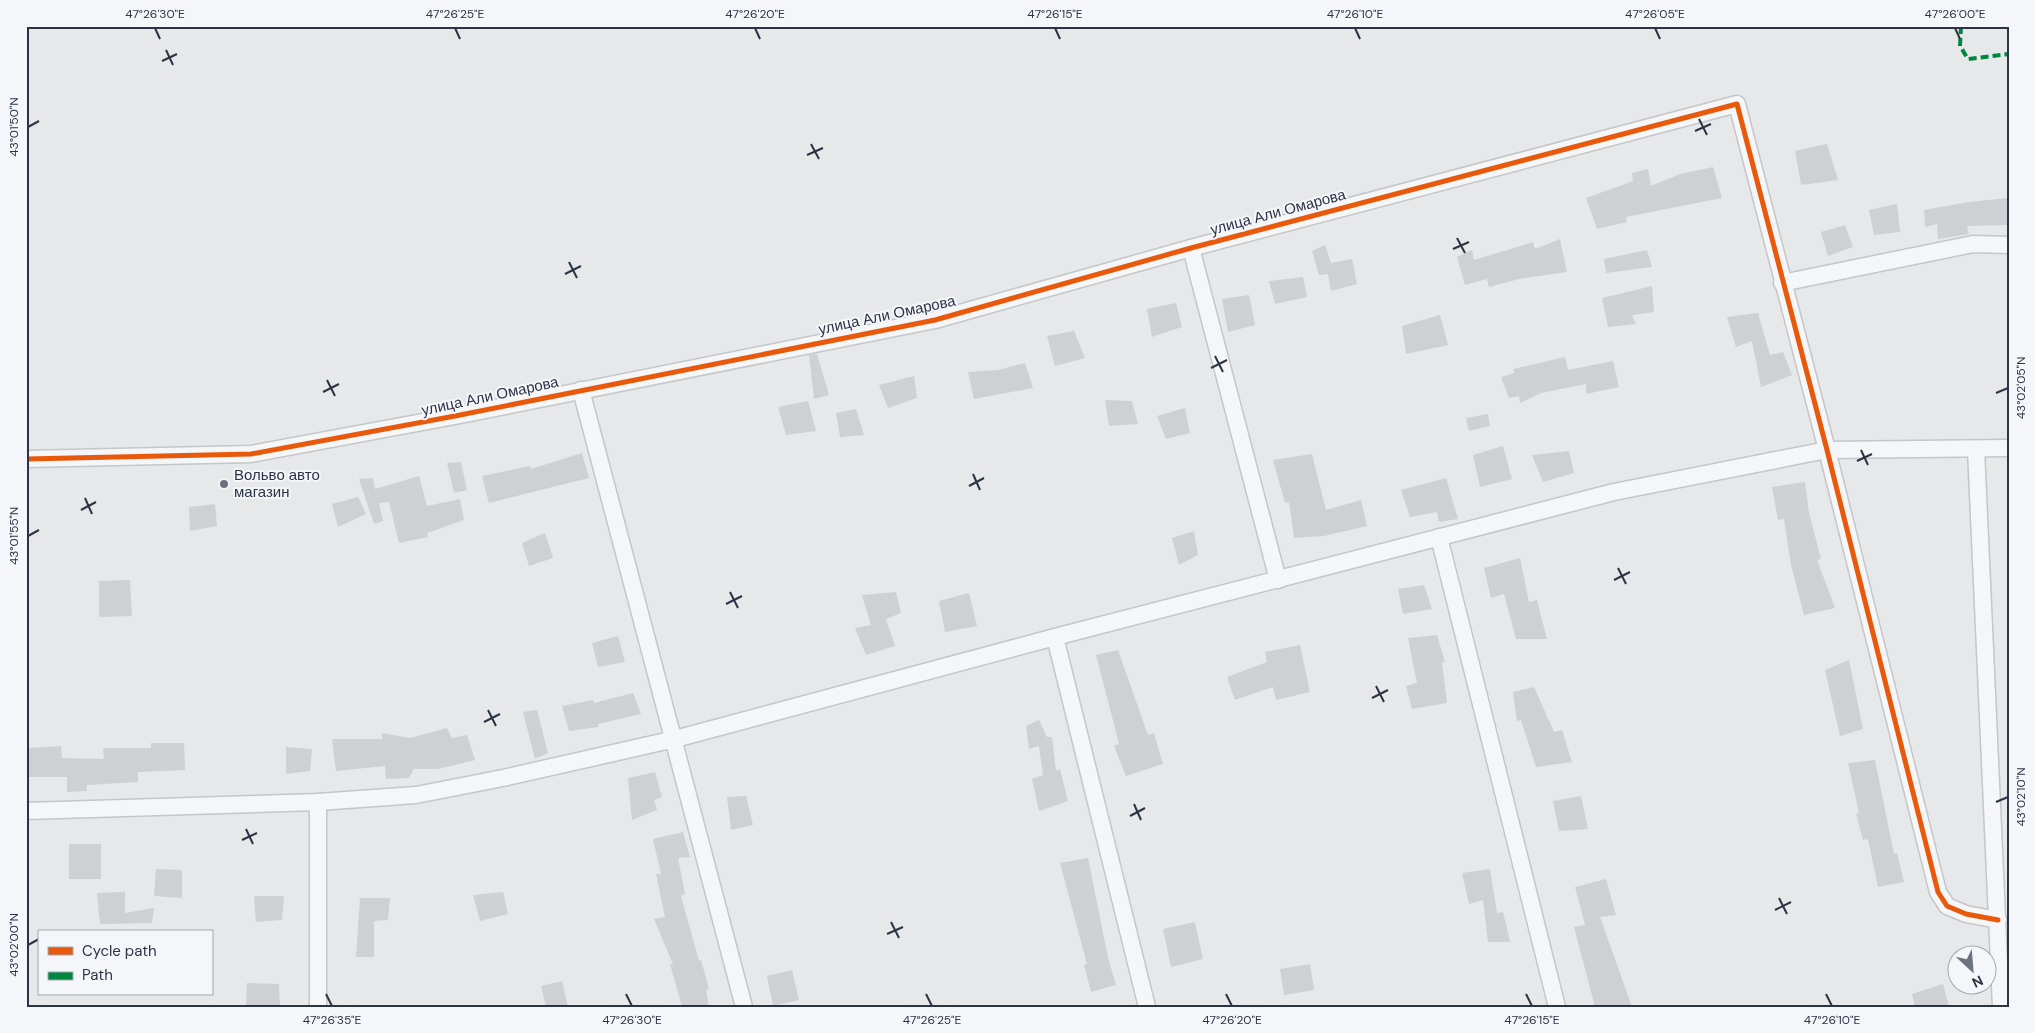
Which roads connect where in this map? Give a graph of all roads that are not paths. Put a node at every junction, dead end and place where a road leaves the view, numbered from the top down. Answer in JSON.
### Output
{"nodes":[{"id":1,"x":2009,"y":245,"type":"edge"},
{"id":2,"x":1191,"y":248,"type":"junction"},
{"id":3,"x":1782,"y":283,"type":"junction"},
{"id":4,"x":581,"y":390,"type":"junction"},
{"id":5,"x":2009,"y":448,"type":"edge"},
{"id":6,"x":1976,"y":449,"type":"junction"},
{"id":7,"x":1827,"y":450,"type":"junction"},
{"id":8,"x":26,"y":459,"type":"edge"},
{"id":9,"x":1439,"y":537,"type":"junction"},
{"id":10,"x":1278,"y":580,"type":"junction"},
{"id":11,"x":1055,"y":637,"type":"junction"},
{"id":12,"x":675,"y":739,"type":"junction"},
{"id":13,"x":318,"y":802,"type":"junction"},
{"id":14,"x":26,"y":811,"type":"edge"},
{"id":15,"x":1998,"y":920,"type":"junction"},
{"id":16,"x":318,"y":1007,"type":"edge"},
{"id":17,"x":744,"y":1007,"type":"edge"},
{"id":18,"x":1147,"y":1007,"type":"edge"},
{"id":19,"x":1557,"y":1007,"type":"edge"},
{"id":20,"x":2001,"y":1007,"type":"edge"}],
"edges":[{"from":1,"to":3,"type":"street"},
{"from":2,"to":3,"type":"street","name":"улица Али Омарова"},
{"from":2,"to":4,"type":"street","name":"улица Али Омарова"},
{"from":2,"to":10,"type":"street"},
{"from":3,"to":7,"type":"street"},
{"from":4,"to":8,"type":"street","name":"улица Али Омарова"},
{"from":4,"to":12,"type":"street"},
{"from":5,"to":6,"type":"street"},
{"from":6,"to":7,"type":"street"},
{"from":6,"to":15,"type":"street"},
{"from":7,"to":9,"type":"street"},
{"from":7,"to":15,"type":"street"},
{"from":9,"to":10,"type":"street"},
{"from":9,"to":19,"type":"street"},
{"from":10,"to":11,"type":"street"},
{"from":11,"to":12,"type":"street"},
{"from":11,"to":18,"type":"street"},
{"from":12,"to":13,"type":"street"},
{"from":12,"to":17,"type":"street"},
{"from":13,"to":14,"type":"street"},
{"from":13,"to":16,"type":"street"},
{"from":15,"to":20,"type":"street"}]}
